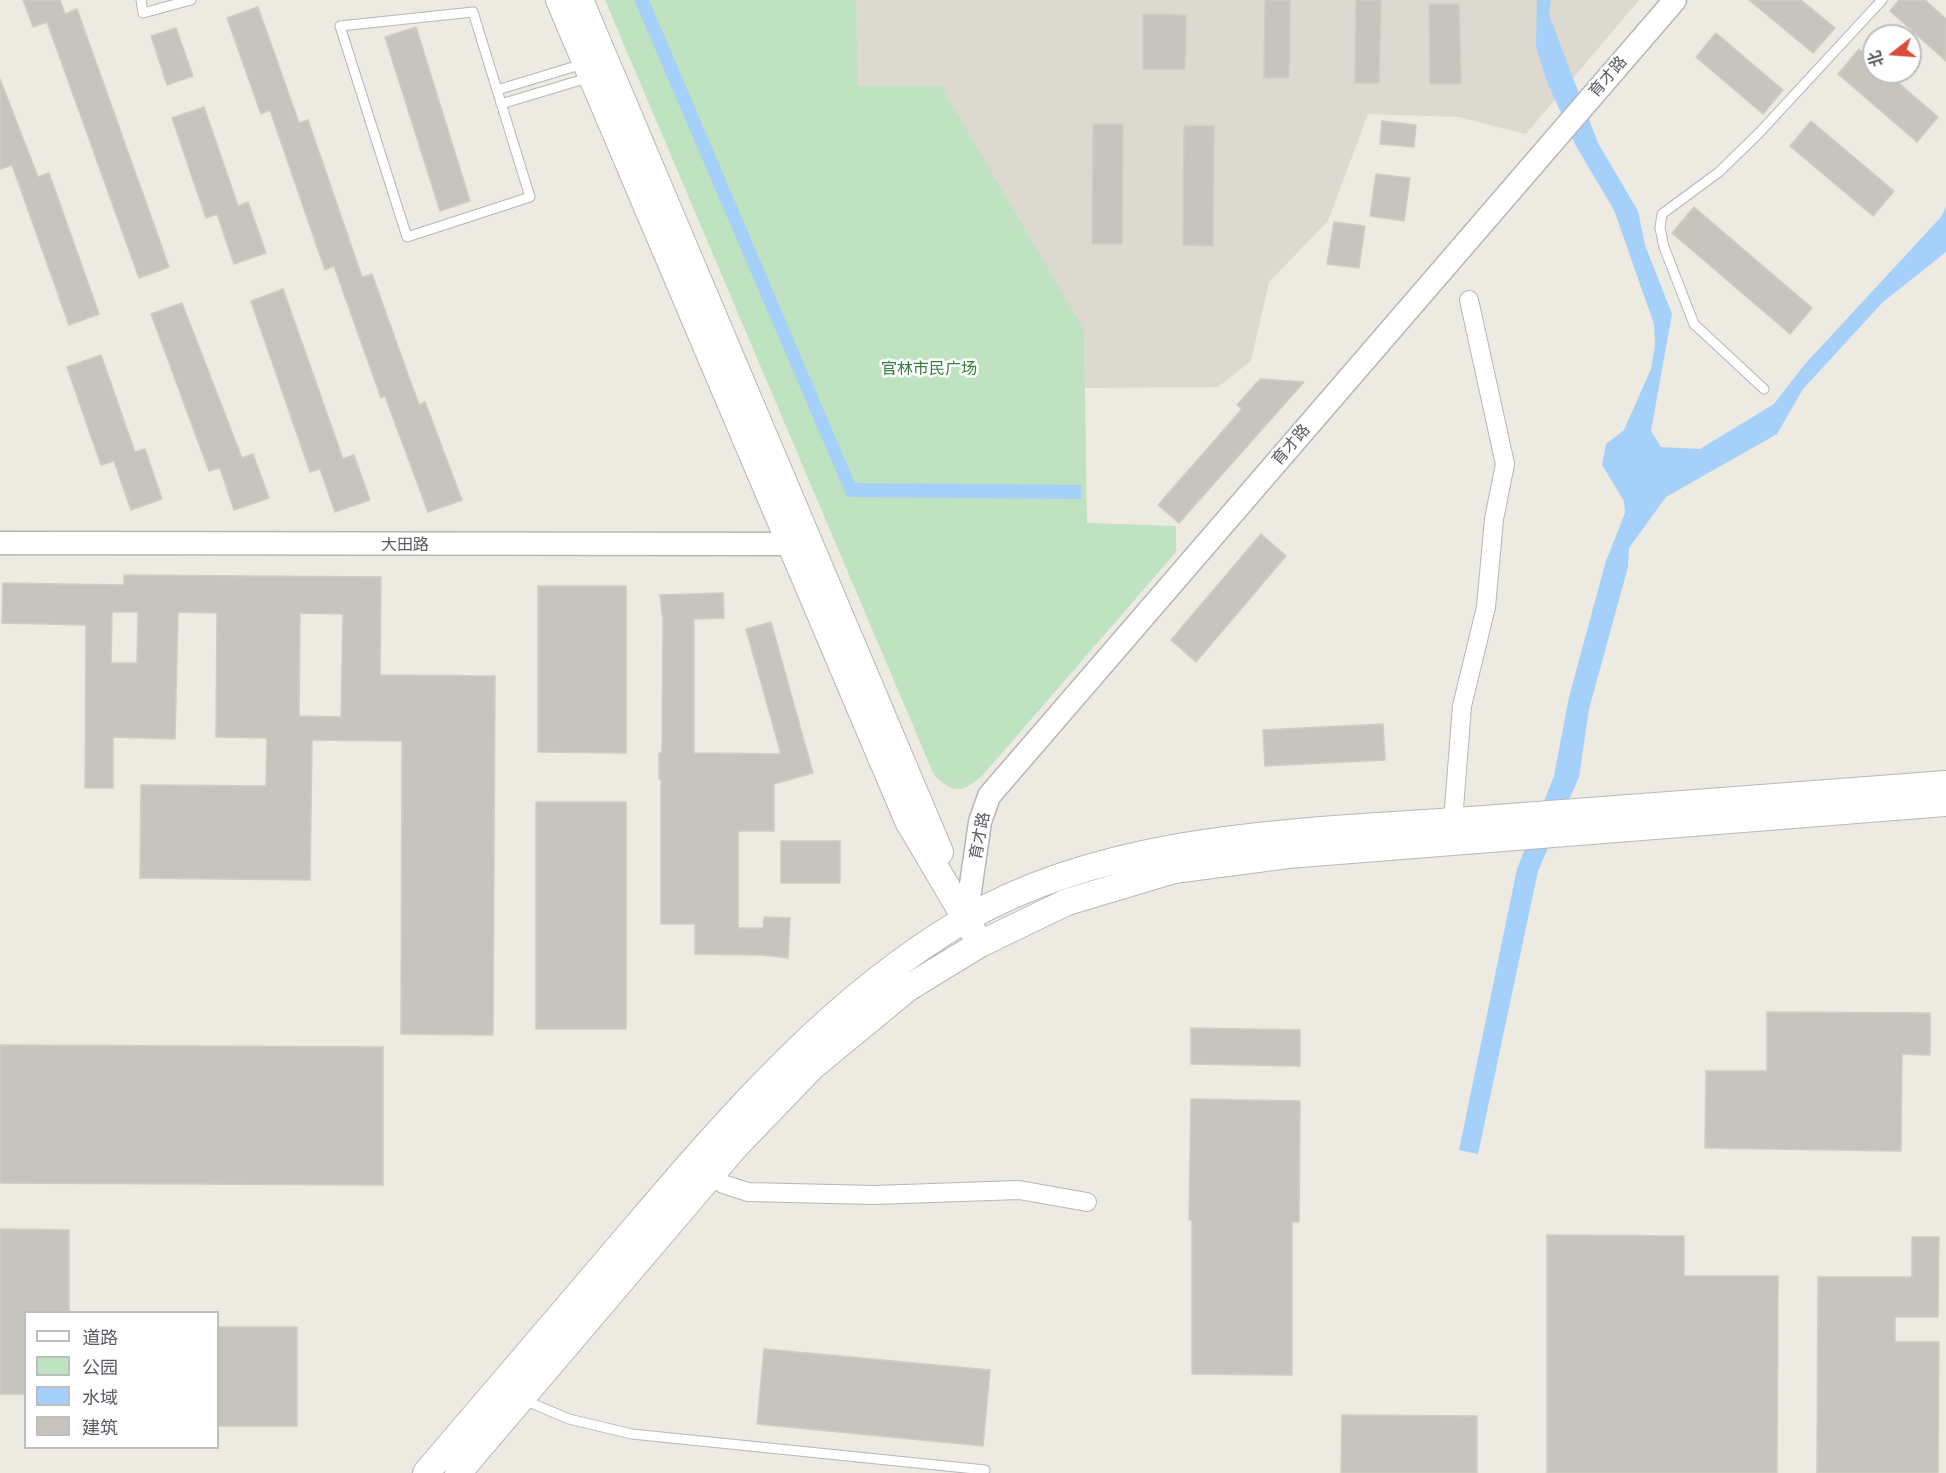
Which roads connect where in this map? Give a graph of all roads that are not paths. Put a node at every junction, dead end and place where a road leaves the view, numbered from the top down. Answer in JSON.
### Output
{"nodes":[{"id":1,"x":141,"y":0,"type":"edge"},
{"id":2,"x":191,"y":0,"type":"edge"},
{"id":3,"x":558,"y":0,"type":"edge"},
{"id":4,"x":580,"y":0,"type":"edge"},
{"id":5,"x":1675,"y":0,"type":"edge"},
{"id":6,"x":1882,"y":0,"type":"edge"},
{"id":7,"x":588,"y":70,"type":"junction"},
{"id":8,"x":497,"y":90,"type":"junction"},
{"id":9,"x":501,"y":104,"type":"junction"},
{"id":10,"x":1469,"y":300,"type":"dead end"},
{"id":11,"x":1764,"y":389,"type":"dead end"},
{"id":12,"x":799,"y":540,"type":"junction"},
{"id":13,"x":0,"y":543,"type":"edge"},
{"id":14,"x":1946,"y":784,"type":"edge"},
{"id":15,"x":1946,"y":803,"type":"edge"},
{"id":16,"x":1453,"y":821,"type":"junction"},
{"id":17,"x":966,"y":919,"type":"junction"},
{"id":18,"x":980,"y":944,"type":"junction"},
{"id":19,"x":712,"y":1174,"type":"junction"},
{"id":20,"x":1087,"y":1202,"type":"dead end"},
{"id":21,"x":521,"y":1399,"type":"junction"},
{"id":22,"x":985,"y":1470,"type":"dead end"},
{"id":23,"x":426,"y":1473,"type":"edge"},
{"id":24,"x":458,"y":1473,"type":"edge"}],
"edges":[{"from":1,"to":2,"type":"lane"},
{"from":3,"to":7,"type":"main road"},
{"from":4,"to":12,"type":"main road"},
{"from":5,"to":17,"type":"street","name":"育才路"},
{"from":6,"to":11,"type":"lane"},
{"from":7,"to":8,"type":"lane"},
{"from":7,"to":9,"type":"lane"},
{"from":7,"to":12,"type":"main road"},
{"from":8,"to":9,"type":"lane"},
{"from":8,"to":9,"type":"lane"},
{"from":10,"to":16,"type":"street"},
{"from":12,"to":13,"type":"street","name":"大田路"},
{"from":12,"to":17,"type":"main road"},
{"from":14,"to":16,"type":"main road"},
{"from":15,"to":18,"type":"main road"},
{"from":16,"to":17,"type":"main road"},
{"from":17,"to":18,"type":"main road"},
{"from":17,"to":23,"type":"main road"},
{"from":18,"to":19,"type":"main road"},
{"from":19,"to":20,"type":"street"},
{"from":19,"to":21,"type":"main road"},
{"from":21,"to":22,"type":"lane"},
{"from":21,"to":24,"type":"main road"}]}
